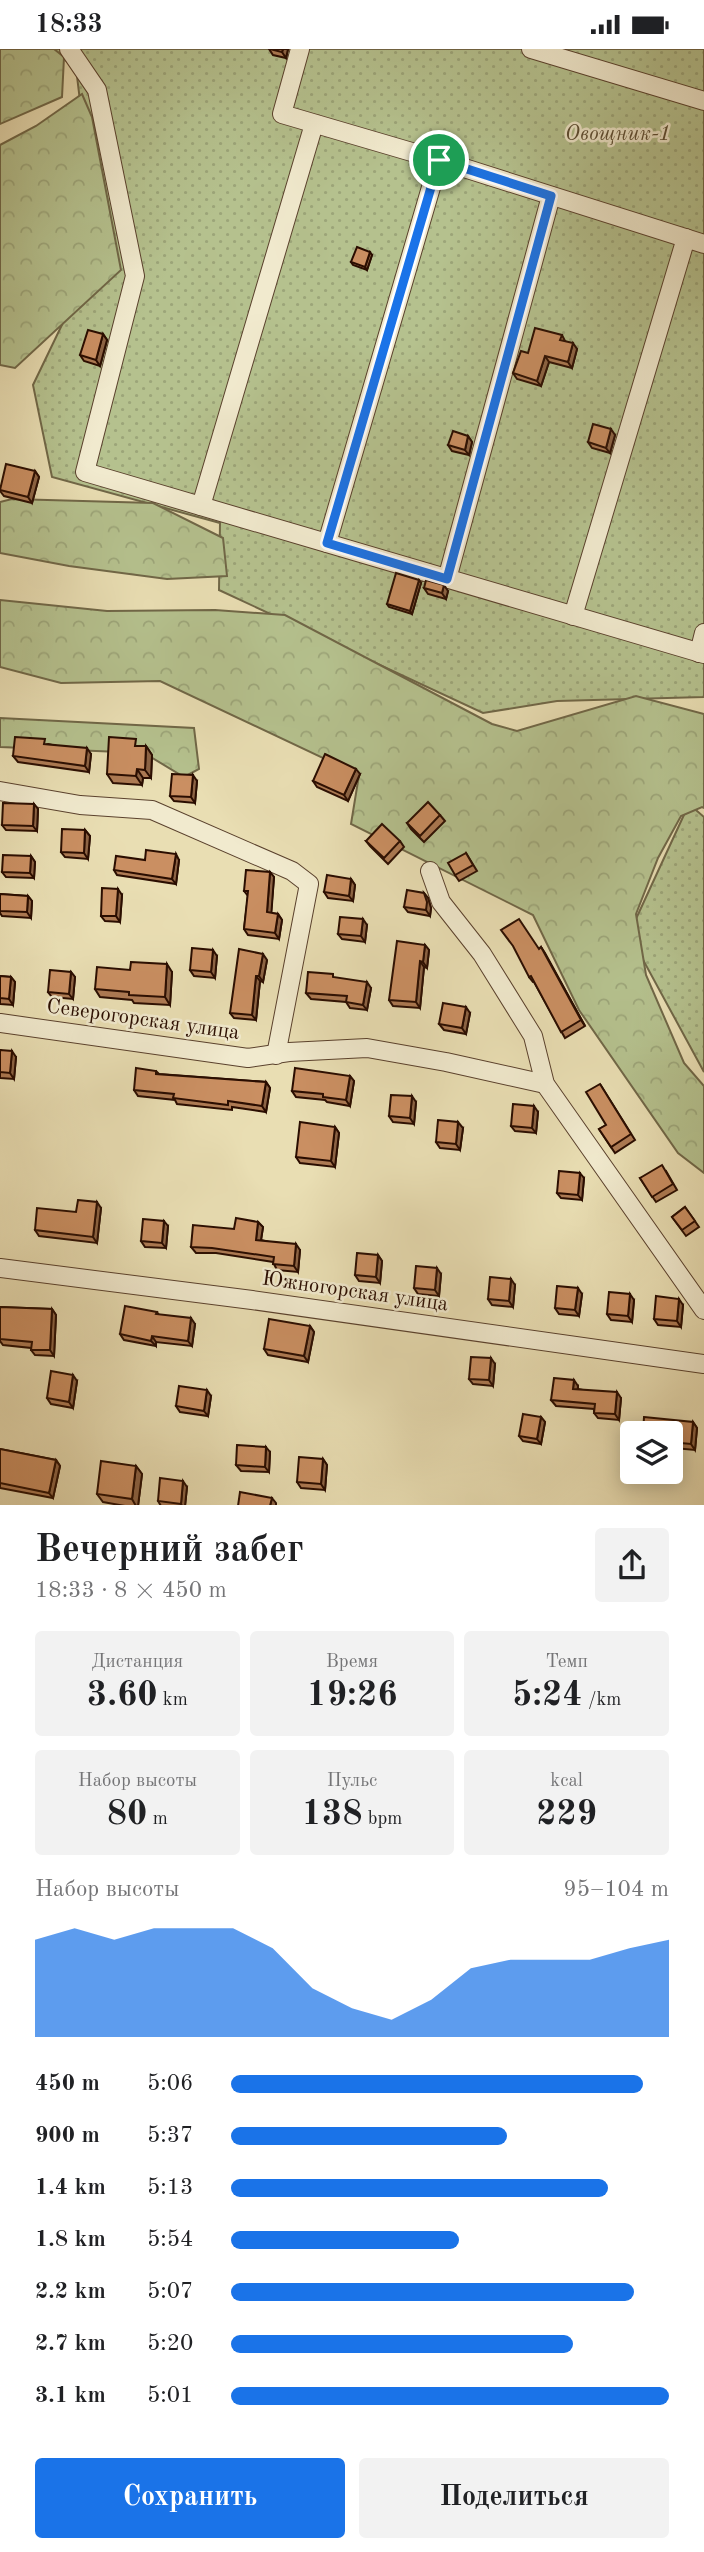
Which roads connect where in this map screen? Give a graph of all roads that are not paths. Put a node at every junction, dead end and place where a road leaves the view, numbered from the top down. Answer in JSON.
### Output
{"nodes":[{"id":1,"x":69,"y":49,"type":"edge"},
{"id":2,"x":300,"y":49,"type":"edge"},
{"id":3,"x":531,"y":49,"type":"edge"},
{"id":4,"x":704,"y":101,"type":"edge"},
{"id":5,"x":314,"y":124,"type":"junction"},
{"id":6,"x":439,"y":160,"type":"junction"},
{"id":7,"x":551,"y":196,"type":"junction"},
{"id":8,"x":686,"y":238,"type":"junction"},
{"id":9,"x":704,"y":244,"type":"edge"},
{"id":10,"x":201,"y":506,"type":"junction"},
{"id":11,"x":327,"y":543,"type":"junction"},
{"id":12,"x":447,"y":579,"type":"junction"},
{"id":13,"x":573,"y":616,"type":"junction"},
{"id":14,"x":704,"y":633,"type":"edge"},
{"id":15,"x":701,"y":654,"type":"edge"},
{"id":16,"x":0,"y":791,"type":"edge"},
{"id":17,"x":430,"y":871,"type":"dead end"},
{"id":18,"x":0,"y":1023,"type":"edge"},
{"id":19,"x":276,"y":1055,"type":"junction"},
{"id":20,"x":545,"y":1084,"type":"junction"},
{"id":21,"x":0,"y":1268,"type":"edge"},
{"id":22,"x":704,"y":1310,"type":"edge"},
{"id":23,"x":704,"y":1364,"type":"edge"}],
"edges":[{"from":1,"to":10,"type":"street"},
{"from":2,"to":5,"type":"street"},
{"from":3,"to":4,"type":"street"},
{"from":5,"to":6,"type":"street"},
{"from":5,"to":10,"type":"street"},
{"from":6,"to":7,"type":"street"},
{"from":6,"to":11,"type":"street"},
{"from":7,"to":8,"type":"street"},
{"from":7,"to":12,"type":"street"},
{"from":8,"to":9,"type":"street"},
{"from":8,"to":13,"type":"street"},
{"from":10,"to":11,"type":"street"},
{"from":11,"to":12,"type":"street"},
{"from":12,"to":13,"type":"street"},
{"from":13,"to":15,"type":"street"},
{"from":14,"to":15,"type":"street"},
{"from":16,"to":19,"type":"street"},
{"from":17,"to":20,"type":"street"},
{"from":18,"to":19,"type":"street","name":"Северогорская улица"},
{"from":19,"to":20,"type":"street","name":"Северогорская улица"},
{"from":20,"to":22,"type":"street"},
{"from":21,"to":23,"type":"street","name":"Южногорская улица"}]}
